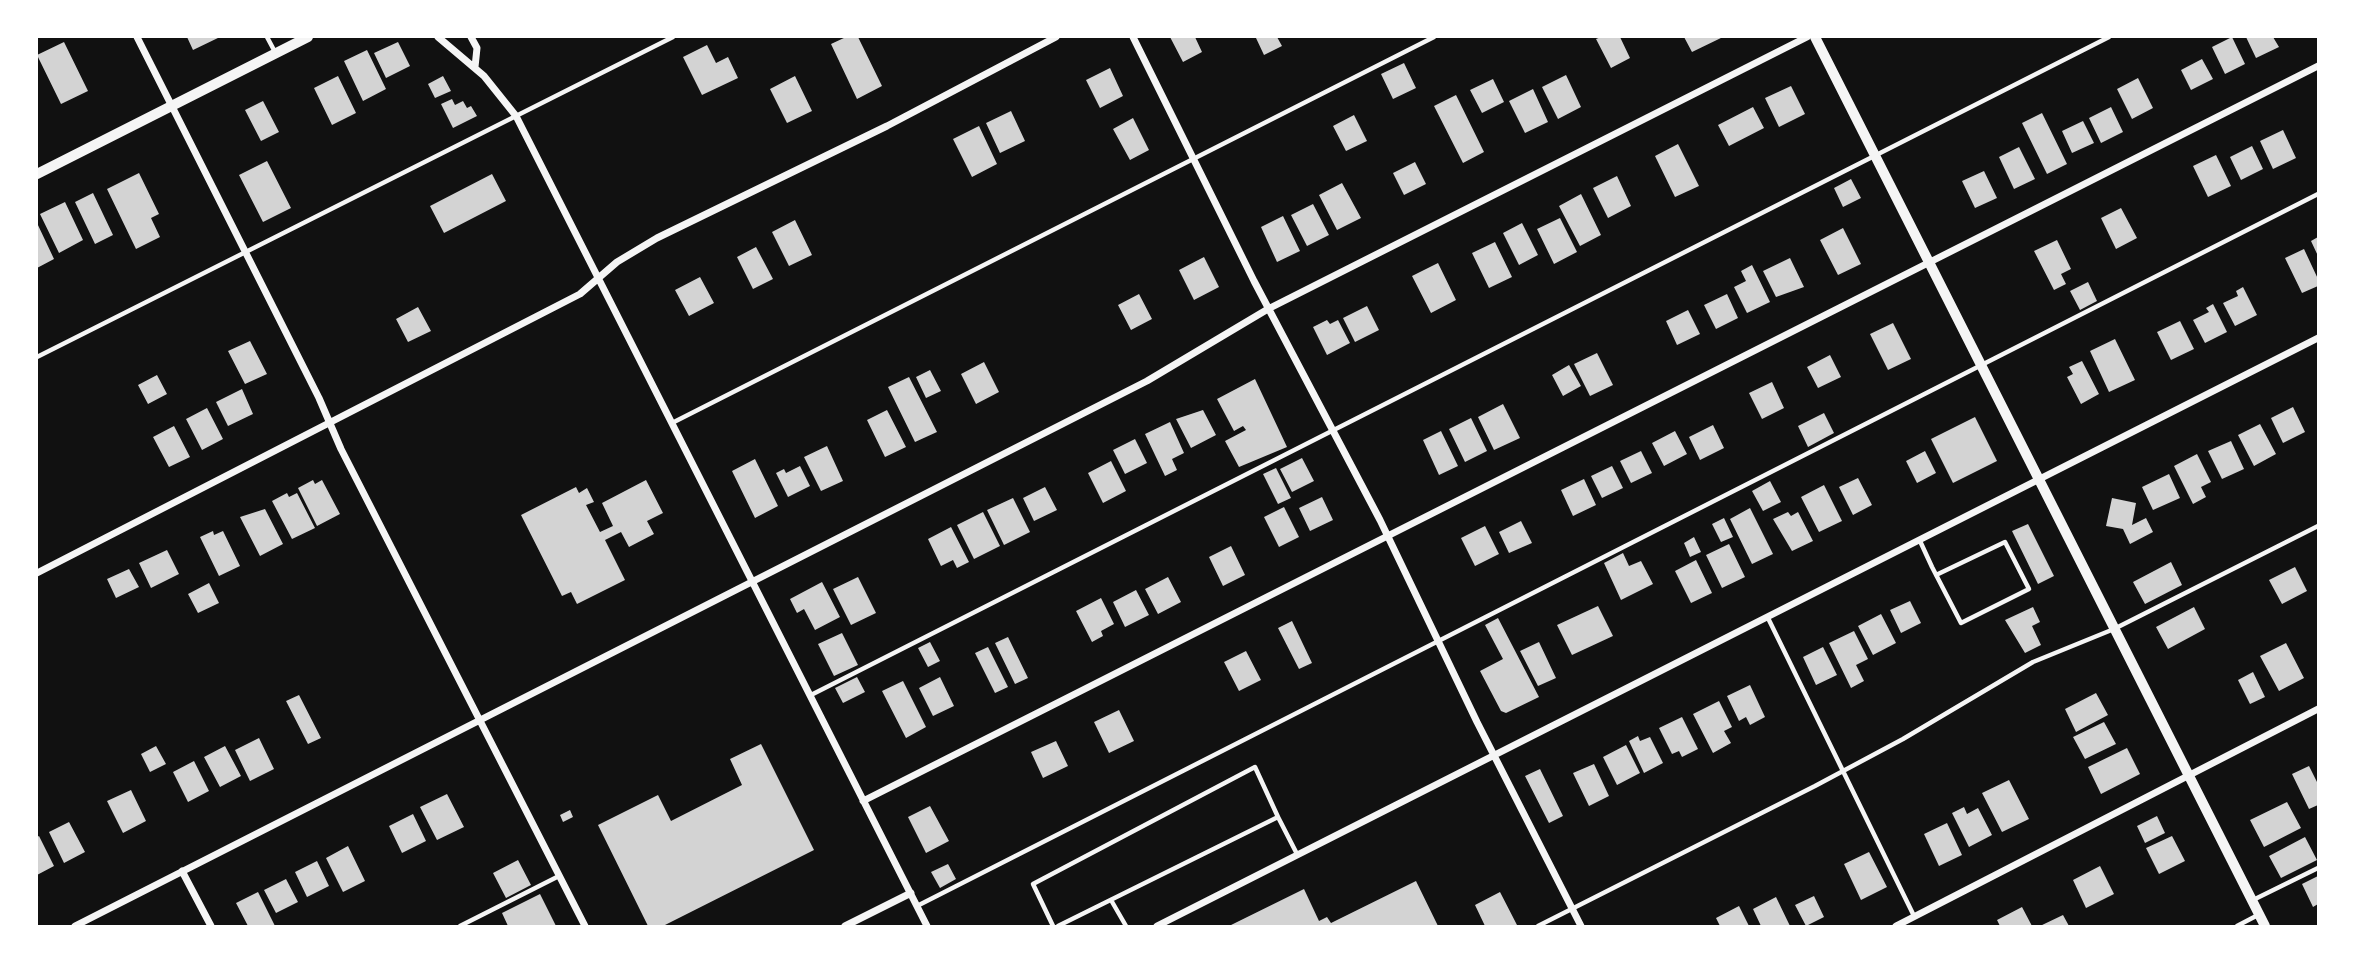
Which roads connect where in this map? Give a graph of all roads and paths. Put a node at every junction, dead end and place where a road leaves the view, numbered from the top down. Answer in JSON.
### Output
{"nodes":[{"id":1,"x":137,"y":37,"type":"edge"},
{"id":2,"x":267,"y":37,"type":"edge"},
{"id":3,"x":308,"y":37,"type":"edge"},
{"id":4,"x":438,"y":37,"type":"edge"},
{"id":5,"x":471,"y":37,"type":"edge"},
{"id":6,"x":673,"y":37,"type":"edge"},
{"id":7,"x":1056,"y":37,"type":"edge"},
{"id":8,"x":1133,"y":37,"type":"edge"},
{"id":9,"x":1434,"y":37,"type":"edge"},
{"id":10,"x":1807,"y":37,"type":"edge"},
{"id":11,"x":1815,"y":37,"type":"edge"},
{"id":12,"x":2109,"y":37,"type":"edge"},
{"id":13,"x":275,"y":53,"type":"junction"},
{"id":14,"x":2318,"y":66,"type":"edge"},
{"id":15,"x":475,"y":67,"type":"junction"},
{"id":16,"x":172,"y":105,"type":"junction"},
{"id":17,"x":516,"y":116,"type":"junction"},
{"id":18,"x":1875,"y":157,"type":"junction"},
{"id":19,"x":1192,"y":158,"type":"junction"},
{"id":20,"x":37,"y":174,"type":"edge"},
{"id":21,"x":2318,"y":194,"type":"edge"},
{"id":22,"x":244,"y":252,"type":"junction"},
{"id":23,"x":1929,"y":263,"type":"junction"},
{"id":24,"x":599,"y":280,"type":"junction"},
{"id":25,"x":1268,"y":309,"type":"junction"},
{"id":26,"x":2318,"y":338,"type":"edge"},
{"id":27,"x":37,"y":357,"type":"edge"},
{"id":28,"x":1982,"y":367,"type":"junction"},
{"id":29,"x":330,"y":422,"type":"junction"},
{"id":30,"x":671,"y":422,"type":"junction"},
{"id":31,"x":1334,"y":432,"type":"junction"},
{"id":32,"x":2039,"y":480,"type":"junction"},
{"id":33,"x":2318,"y":526,"type":"edge"},
{"id":34,"x":1388,"y":536,"type":"junction"},
{"id":35,"x":1920,"y":541,"type":"junction"},
{"id":36,"x":37,"y":573,"type":"edge"},
{"id":37,"x":1936,"y":575,"type":"junction"},
{"id":38,"x":751,"y":580,"type":"junction"},
{"id":39,"x":1768,"y":618,"type":"junction"},
{"id":40,"x":2114,"y":629,"type":"junction"},
{"id":41,"x":1438,"y":640,"type":"junction"},
{"id":42,"x":811,"y":695,"type":"junction"},
{"id":43,"x":2318,"y":709,"type":"edge"},
{"id":44,"x":479,"y":719,"type":"junction"},
{"id":45,"x":1494,"y":756,"type":"junction"},
{"id":46,"x":1843,"y":771,"type":"junction"},
{"id":47,"x":2188,"y":775,"type":"junction"},
{"id":48,"x":863,"y":800,"type":"junction"},
{"id":49,"x":1278,"y":817,"type":"junction"},
{"id":50,"x":1298,"y":855,"type":"junction"},
{"id":51,"x":2318,"y":867,"type":"edge"},
{"id":52,"x":182,"y":871,"type":"junction"},
{"id":53,"x":559,"y":876,"type":"junction"},
{"id":54,"x":911,"y":893,"type":"junction"},
{"id":55,"x":1111,"y":900,"type":"junction"},
{"id":56,"x":2253,"y":900,"type":"junction"},
{"id":57,"x":917,"y":906,"type":"junction"},
{"id":58,"x":1572,"y":909,"type":"junction"},
{"id":59,"x":2259,"y":915,"type":"junction"},
{"id":60,"x":1914,"y":917,"type":"junction"},
{"id":61,"x":75,"y":926,"type":"edge"},
{"id":62,"x":211,"y":926,"type":"edge"},
{"id":63,"x":460,"y":926,"type":"edge"},
{"id":64,"x":585,"y":926,"type":"edge"},
{"id":65,"x":845,"y":926,"type":"edge"},
{"id":66,"x":927,"y":926,"type":"edge"},
{"id":67,"x":1056,"y":926,"type":"edge"},
{"id":68,"x":1126,"y":926,"type":"edge"},
{"id":69,"x":1157,"y":926,"type":"edge"},
{"id":70,"x":1538,"y":926,"type":"edge"},
{"id":71,"x":1581,"y":926,"type":"edge"},
{"id":72,"x":1896,"y":926,"type":"edge"},
{"id":73,"x":2237,"y":926,"type":"edge"},
{"id":74,"x":2265,"y":926,"type":"edge"}],
"edges":[{"from":1,"to":16,"type":"street"},
{"from":2,"to":13,"type":"lane"},
{"from":3,"to":13,"type":"street"},
{"from":4,"to":15,"type":"street"},
{"from":5,"to":15,"type":"street"},
{"from":6,"to":17,"type":"lane"},
{"from":7,"to":24,"type":"street"},
{"from":8,"to":19,"type":"street"},
{"from":9,"to":19,"type":"lane"},
{"from":10,"to":25,"type":"street"},
{"from":11,"to":18,"type":"street"},
{"from":12,"to":18,"type":"lane"},
{"from":13,"to":16,"type":"street"},
{"from":14,"to":23,"type":"street"},
{"from":15,"to":17,"type":"street"},
{"from":16,"to":20,"type":"street"},
{"from":16,"to":22,"type":"street"},
{"from":17,"to":22,"type":"lane"},
{"from":17,"to":24,"type":"street"},
{"from":18,"to":23,"type":"street"},
{"from":18,"to":31,"type":"lane"},
{"from":19,"to":25,"type":"street"},
{"from":19,"to":30,"type":"lane"},
{"from":21,"to":28,"type":"lane"},
{"from":22,"to":27,"type":"lane"},
{"from":22,"to":29,"type":"street"},
{"from":23,"to":28,"type":"street"},
{"from":23,"to":34,"type":"street"},
{"from":24,"to":29,"type":"street"},
{"from":24,"to":30,"type":"street"},
{"from":25,"to":31,"type":"street"},
{"from":25,"to":38,"type":"street"},
{"from":26,"to":32,"type":"street"},
{"from":28,"to":32,"type":"street"},
{"from":28,"to":41,"type":"lane"},
{"from":29,"to":36,"type":"street"},
{"from":29,"to":44,"type":"street"},
{"from":30,"to":38,"type":"street"},
{"from":31,"to":34,"type":"street"},
{"from":31,"to":42,"type":"lane"},
{"from":32,"to":35,"type":"street"},
{"from":32,"to":40,"type":"street"},
{"from":33,"to":40,"type":"lane"},
{"from":34,"to":41,"type":"street"},
{"from":34,"to":48,"type":"street"},
{"from":35,"to":37,"type":"lane"},
{"from":35,"to":39,"type":"street"},
{"from":37,"to":37,"type":"lane"},
{"from":38,"to":42,"type":"street"},
{"from":38,"to":44,"type":"street"},
{"from":39,"to":45,"type":"street"},
{"from":39,"to":46,"type":"lane"},
{"from":40,"to":46,"type":"lane"},
{"from":40,"to":47,"type":"street"},
{"from":41,"to":45,"type":"street"},
{"from":41,"to":57,"type":"lane"},
{"from":42,"to":48,"type":"street"},
{"from":43,"to":47,"type":"street"},
{"from":44,"to":52,"type":"street"},
{"from":44,"to":53,"type":"street"},
{"from":45,"to":50,"type":"street"},
{"from":45,"to":58,"type":"street"},
{"from":46,"to":58,"type":"lane"},
{"from":46,"to":60,"type":"lane"},
{"from":47,"to":56,"type":"street"},
{"from":47,"to":60,"type":"street"},
{"from":48,"to":54,"type":"street"},
{"from":49,"to":50,"type":"lane"},
{"from":49,"to":55,"type":"lane"},
{"from":49,"to":67,"type":"lane"},
{"from":50,"to":69,"type":"street"},
{"from":51,"to":56,"type":"lane"},
{"from":52,"to":61,"type":"street"},
{"from":52,"to":62,"type":"street"},
{"from":53,"to":63,"type":"lane"},
{"from":53,"to":64,"type":"street"},
{"from":54,"to":57,"type":"street"},
{"from":54,"to":65,"type":"street"},
{"from":55,"to":67,"type":"lane"},
{"from":55,"to":68,"type":"lane"},
{"from":56,"to":59,"type":"street"},
{"from":57,"to":66,"type":"street"},
{"from":58,"to":70,"type":"lane"},
{"from":58,"to":71,"type":"street"},
{"from":59,"to":73,"type":"lane"},
{"from":59,"to":74,"type":"street"},
{"from":60,"to":72,"type":"street"}]}
